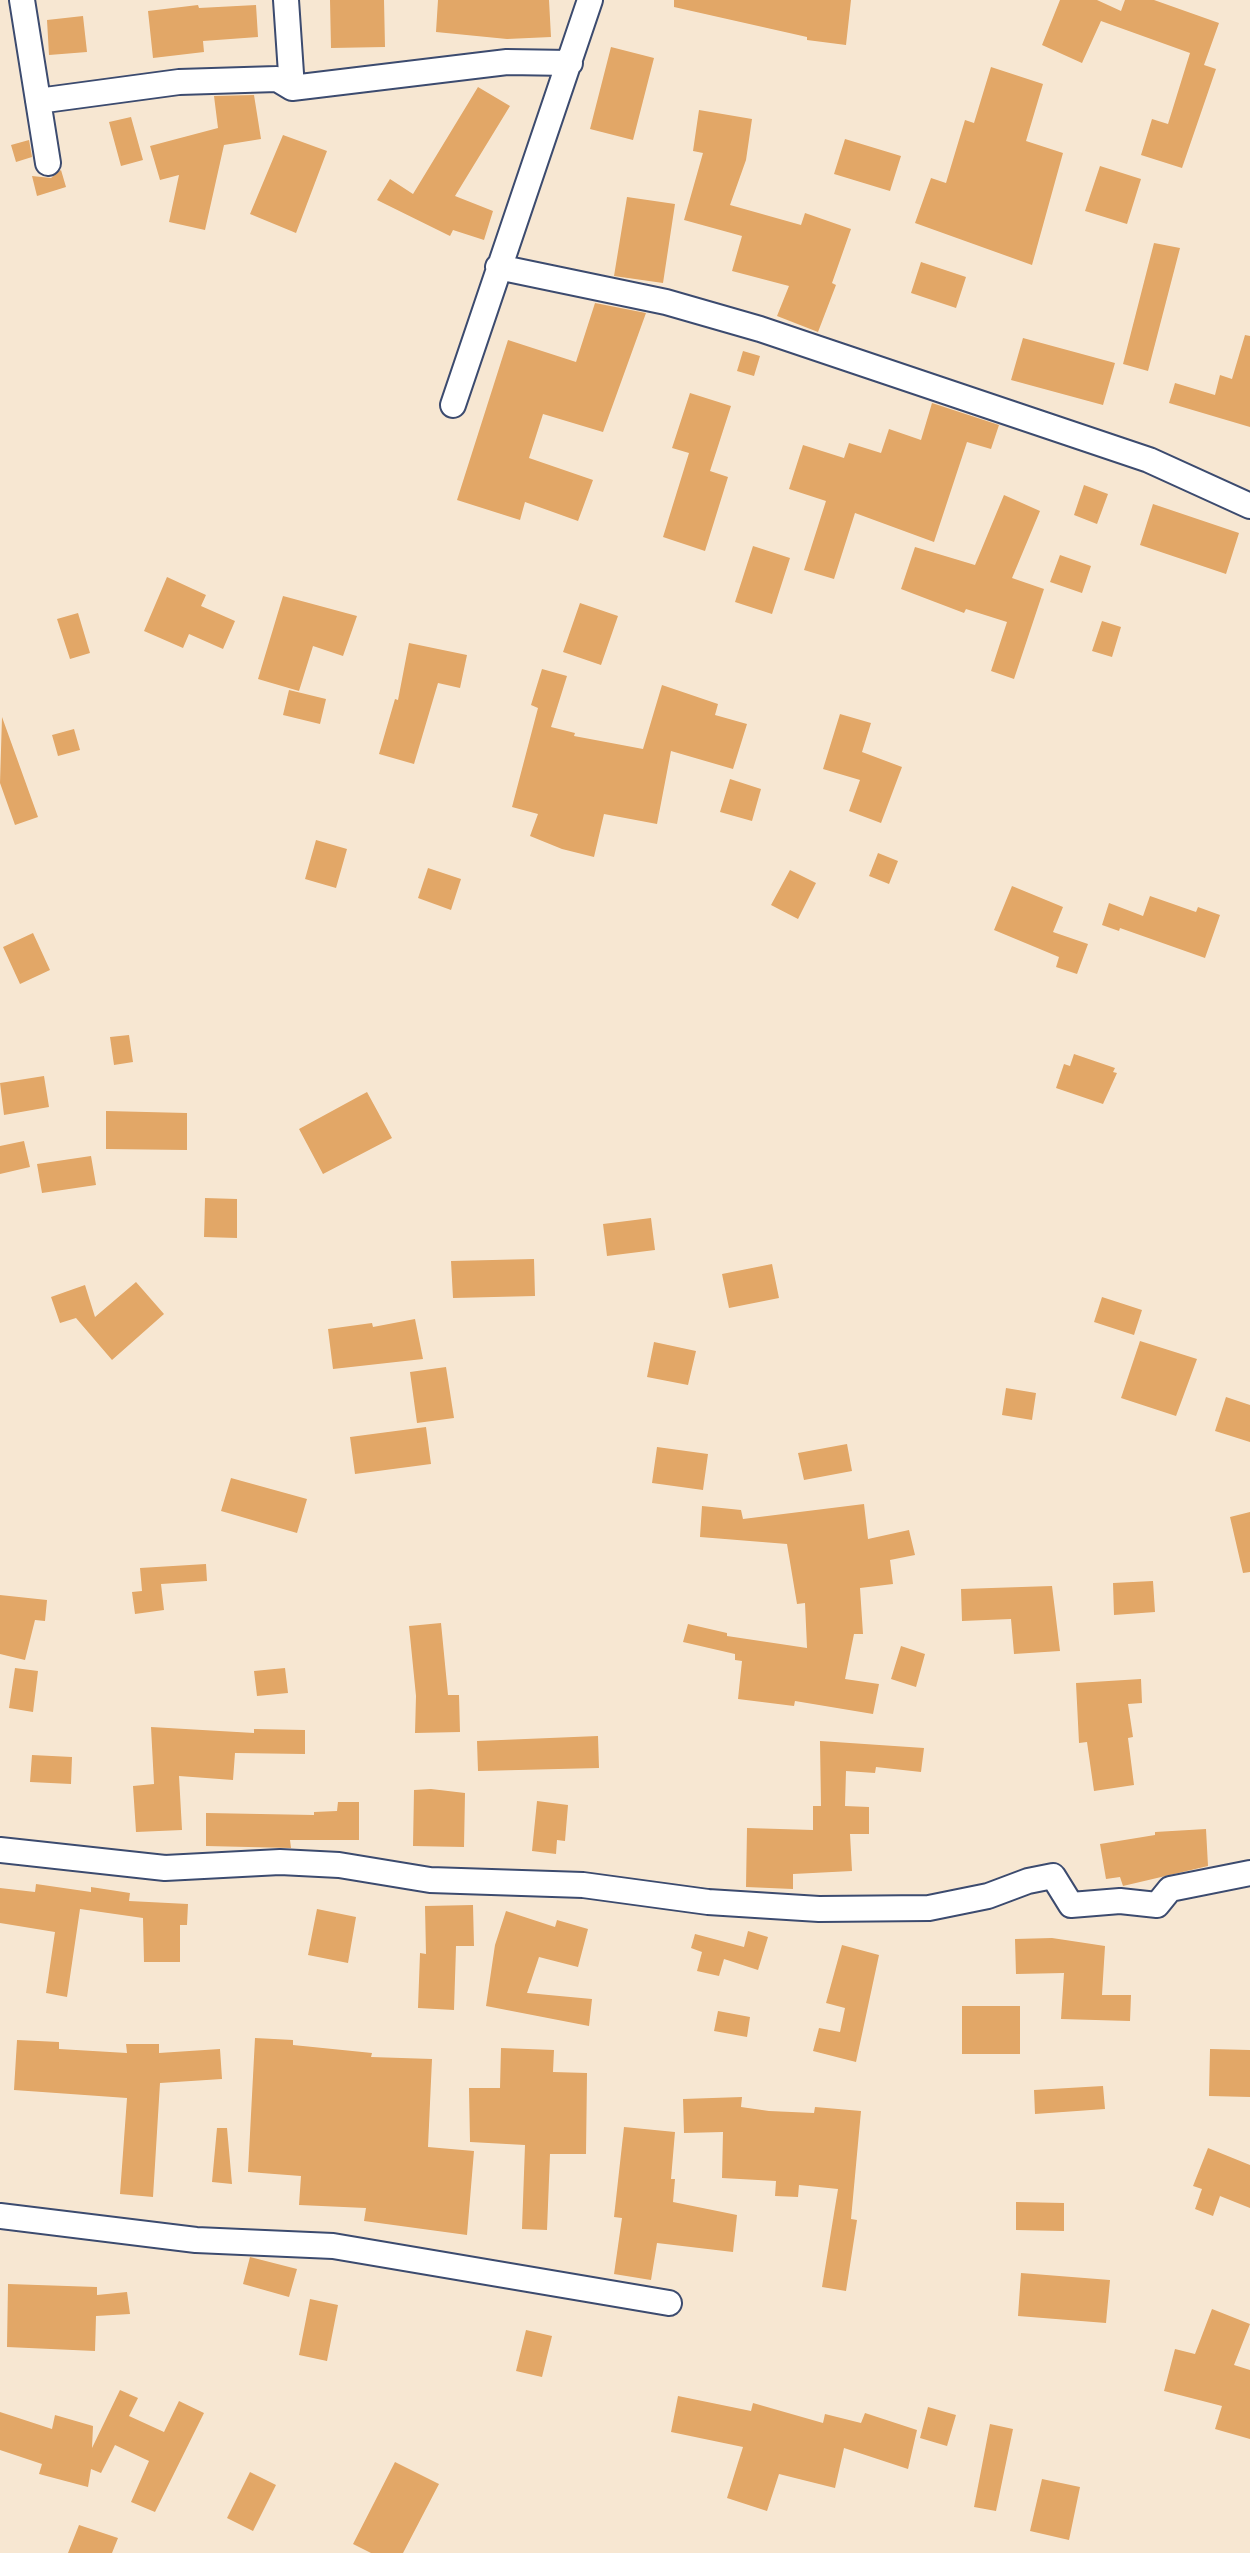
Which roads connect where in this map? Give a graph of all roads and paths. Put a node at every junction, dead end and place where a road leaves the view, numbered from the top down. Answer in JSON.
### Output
{"nodes":[{"id":1,"x":22,"y":0,"type":"edge"},
{"id":2,"x":286,"y":0,"type":"edge"},
{"id":3,"x":590,"y":0,"type":"edge"},
{"id":4,"x":570,"y":63,"type":"junction"},
{"id":5,"x":292,"y":88,"type":"junction"},
{"id":6,"x":38,"y":101,"type":"junction"},
{"id":7,"x":48,"y":163,"type":"dead end"},
{"id":8,"x":498,"y":267,"type":"junction"},
{"id":9,"x":453,"y":405,"type":"dead end"},
{"id":10,"x":1250,"y":506,"type":"edge"},
{"id":11,"x":0,"y":1850,"type":"edge"},
{"id":12,"x":1250,"y":1873,"type":"edge"},
{"id":13,"x":0,"y":2216,"type":"edge"},
{"id":14,"x":669,"y":2303,"type":"dead end"}],
"edges":[{"from":1,"to":6,"type":"street"},
{"from":2,"to":5,"type":"street"},
{"from":3,"to":4,"type":"street"},
{"from":4,"to":5,"type":"street"},
{"from":4,"to":8,"type":"street"},
{"from":5,"to":6,"type":"street"},
{"from":6,"to":7,"type":"street"},
{"from":8,"to":9,"type":"street"},
{"from":8,"to":10,"type":"street"},
{"from":11,"to":12,"type":"street"},
{"from":13,"to":14,"type":"street"}]}
